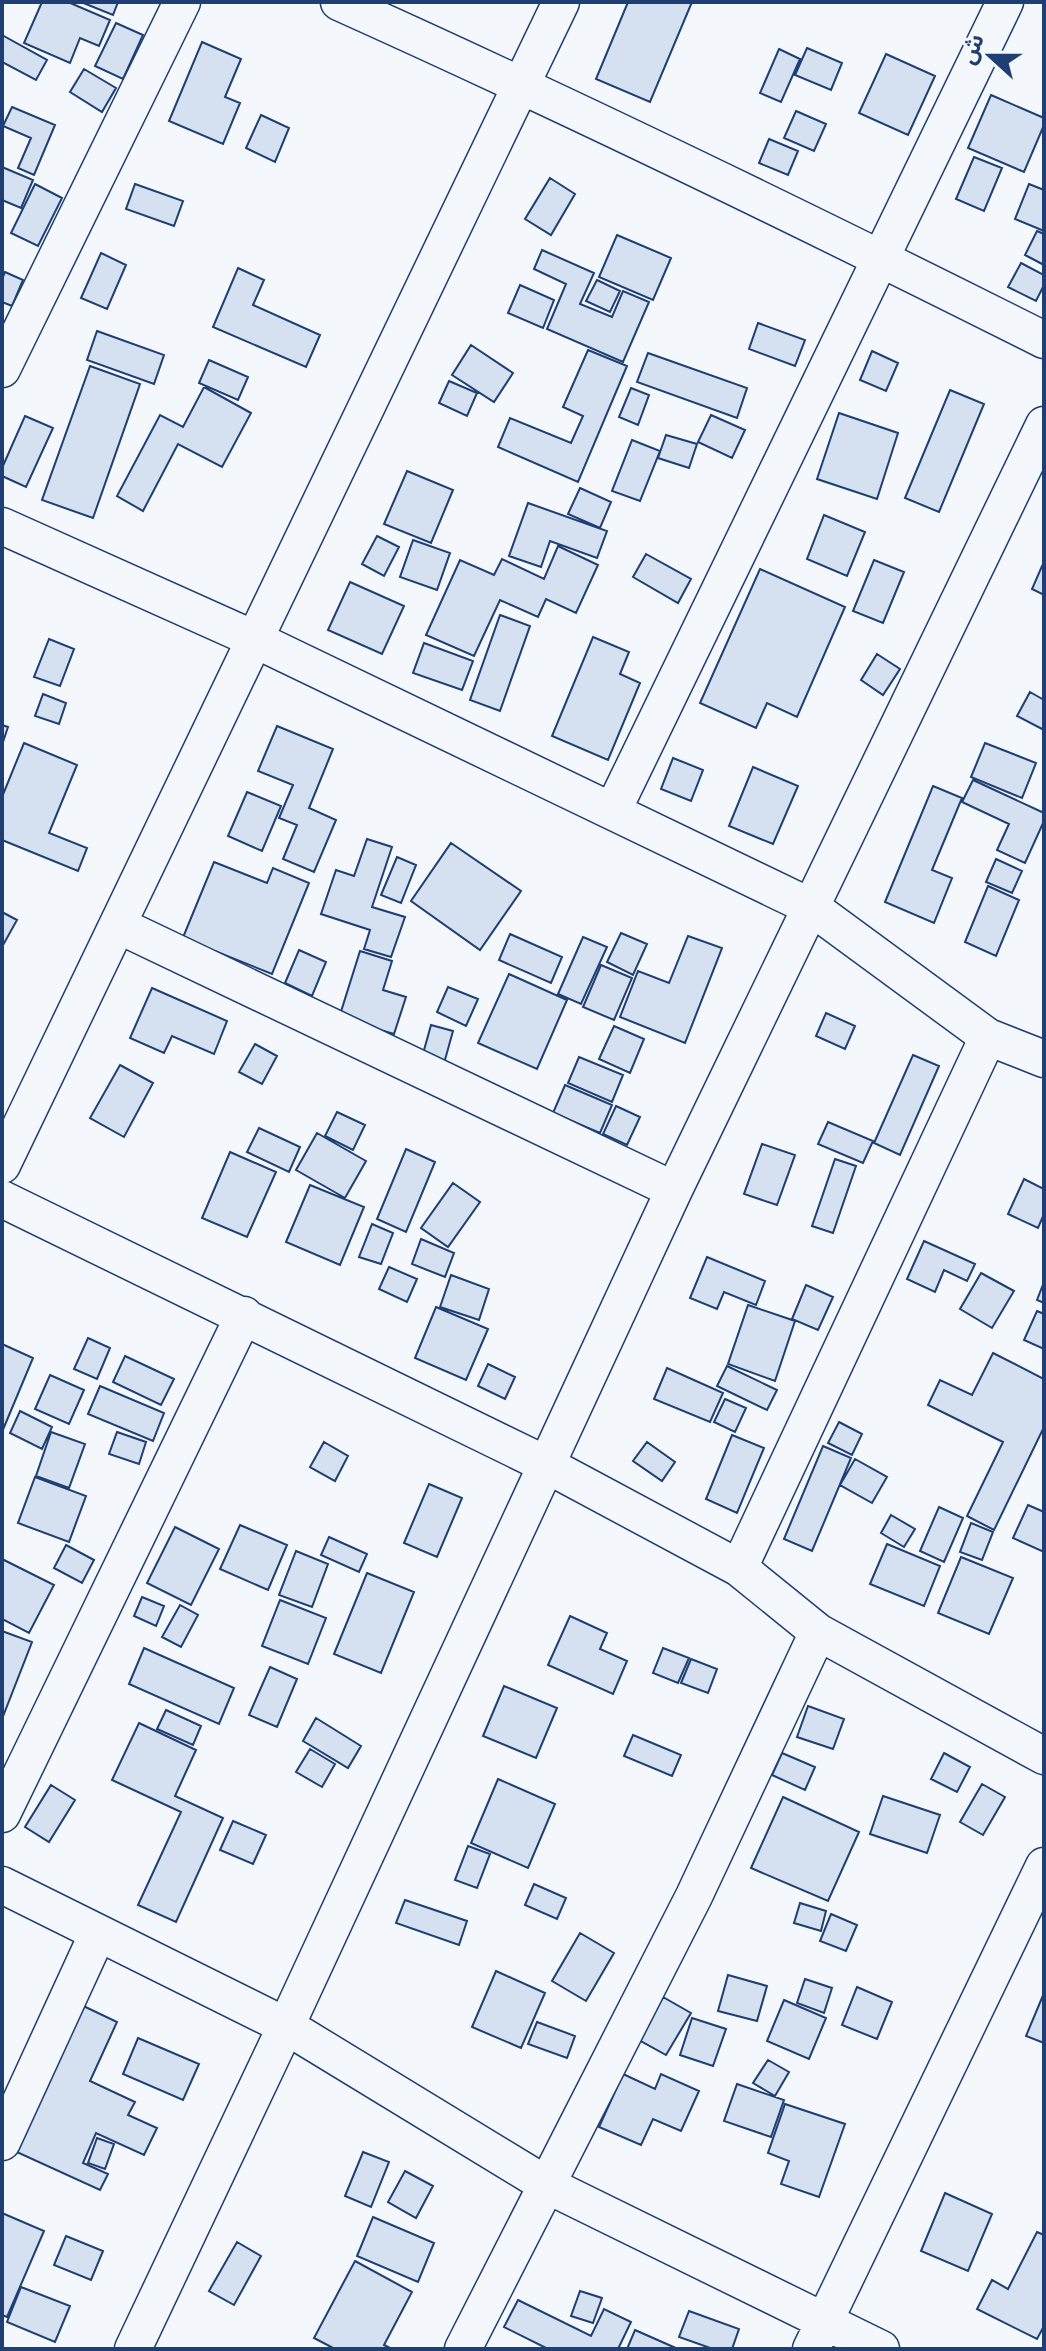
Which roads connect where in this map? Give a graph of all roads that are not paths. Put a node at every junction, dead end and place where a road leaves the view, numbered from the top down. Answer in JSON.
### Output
{"nodes":[{"id":1,"x":182,"y":2,"type":"edge"},
{"id":2,"x":339,"y":2,"type":"edge"},
{"id":3,"x":561,"y":2,"type":"edge"},
{"id":4,"x":1005,"y":2,"type":"edge"},
{"id":5,"x":520,"y":84,"type":"junction"},
{"id":6,"x":880,"y":257,"type":"junction"},
{"id":7,"x":1044,"y":340,"type":"edge"},
{"id":8,"x":2,"y":369,"type":"edge"},
{"id":9,"x":1044,"y":425,"type":"edge"},
{"id":10,"x":2,"y":526,"type":"edge"},
{"id":11,"x":254,"y":639,"type":"junction"},
{"id":12,"x":613,"y":810,"type":"junction"},
{"id":13,"x":811,"y":907,"type":"junction"},
{"id":14,"x":118,"y":925,"type":"junction"},
{"id":15,"x":988,"y":1037,"type":"junction"},
{"id":16,"x":1044,"y":1059,"type":"edge"},
{"id":17,"x":2,"y":1165,"type":"edge"},
{"id":18,"x":674,"y":1190,"type":"junction"},
{"id":19,"x":2,"y":1199,"type":"edge"},
{"id":20,"x":244,"y":1315,"type":"junction"},
{"id":21,"x":545,"y":1464,"type":"junction"},
{"id":22,"x":739,"y":1568,"type":"junction"},
{"id":23,"x":818,"y":1632,"type":"junction"},
{"id":24,"x":1044,"y":1756,"type":"edge"},
{"id":25,"x":2,"y":1814,"type":"edge"},
{"id":26,"x":1044,"y":1866,"type":"edge"},
{"id":27,"x":2,"y":1885,"type":"edge"},
{"id":28,"x":98,"y":1933,"type":"junction"},
{"id":29,"x":286,"y":2026,"type":"junction"},
{"id":30,"x":2,"y":2142,"type":"edge"},
{"id":31,"x":547,"y":2185,"type":"junction"},
{"id":32,"x":818,"y":2335,"type":"edge"},
{"id":33,"x":133,"y":2349,"type":"edge"},
{"id":34,"x":463,"y":2349,"type":"edge"},
{"id":35,"x":881,"y":2349,"type":"edge"}],
"edges":[{"from":1,"to":8,"type":"street"},
{"from":2,"to":5,"type":"street"},
{"from":3,"to":5,"type":"street"},
{"from":4,"to":6,"type":"street"},
{"from":5,"to":6,"type":"street"},
{"from":5,"to":11,"type":"street"},
{"from":6,"to":7,"type":"street"},
{"from":6,"to":12,"type":"street"},
{"from":9,"to":13,"type":"street"},
{"from":10,"to":11,"type":"street"},
{"from":11,"to":12,"type":"street"},
{"from":11,"to":14,"type":"street"},
{"from":12,"to":13,"type":"street"},
{"from":13,"to":15,"type":"street"},
{"from":13,"to":18,"type":"street"},
{"from":14,"to":17,"type":"street"},
{"from":14,"to":18,"type":"street"},
{"from":15,"to":16,"type":"street"},
{"from":15,"to":22,"type":"street"},
{"from":18,"to":21,"type":"street"},
{"from":19,"to":20,"type":"street"},
{"from":20,"to":21,"type":"street"},
{"from":20,"to":25,"type":"street"},
{"from":21,"to":22,"type":"street"},
{"from":21,"to":29,"type":"street"},
{"from":22,"to":23,"type":"street"},
{"from":23,"to":24,"type":"street"},
{"from":23,"to":31,"type":"street"},
{"from":26,"to":32,"type":"street"},
{"from":27,"to":28,"type":"street"},
{"from":28,"to":29,"type":"street"},
{"from":28,"to":30,"type":"street"},
{"from":29,"to":31,"type":"street"},
{"from":29,"to":33,"type":"street"},
{"from":31,"to":32,"type":"street"},
{"from":31,"to":34,"type":"street"},
{"from":32,"to":35,"type":"street"}]}
